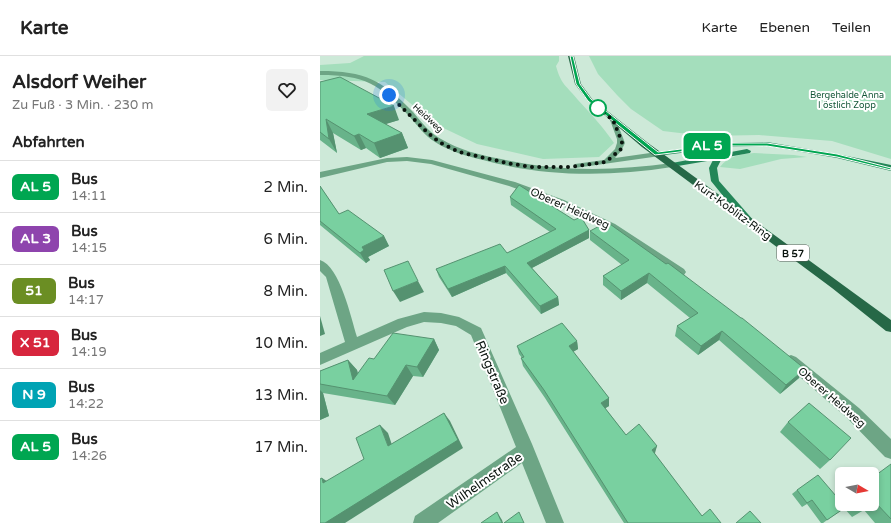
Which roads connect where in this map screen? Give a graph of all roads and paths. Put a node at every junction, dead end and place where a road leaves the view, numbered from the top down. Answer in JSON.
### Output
{"nodes":[{"id":1,"x":571,"y":56,"type":"edge"},
{"id":2,"x":320,"y":73,"type":"edge"},
{"id":3,"x":613,"y":120,"type":"junction"},
{"id":4,"x":812,"y":152,"type":"junction"},
{"id":5,"x":656,"y":154,"type":"junction"},
{"id":6,"x":719,"y":155,"type":"junction"},
{"id":7,"x":606,"y":162,"type":"junction"},
{"id":8,"x":672,"y":165,"type":"junction"},
{"id":9,"x":530,"y":167,"type":"junction"},
{"id":10,"x":891,"y":168,"type":"edge"},
{"id":11,"x":320,"y":175,"type":"edge"},
{"id":12,"x":749,"y":221,"type":"junction"},
{"id":13,"x":320,"y":264,"type":"edge"},
{"id":14,"x":688,"y":278,"type":"edge"},
{"id":15,"x":891,"y":327,"type":"edge"},
{"id":16,"x":353,"y":345,"type":"junction"},
{"id":17,"x":780,"y":352,"type":"edge"},
{"id":18,"x":320,"y":360,"type":"edge"},
{"id":19,"x":526,"y":450,"type":"junction"},
{"id":20,"x":891,"y":451,"type":"edge"},
{"id":21,"x":422,"y":523,"type":"edge"},
{"id":22,"x":554,"y":523,"type":"edge"}],
"edges":[{"from":1,"to":3,"type":"main road","number":"B 57"},
{"from":2,"to":9,"type":"street","name":"Heidweg"},
{"from":3,"to":5,"type":"main road","number":"B 57"},
{"from":3,"to":7,"type":"street"},
{"from":4,"to":5,"type":"main road"},
{"from":4,"to":6,"type":"main road"},
{"from":4,"to":10,"type":"main road"},
{"from":5,"to":7,"type":"street","name":"Heidweg"},
{"from":5,"to":8,"type":"main road","number":"B 57"},
{"from":6,"to":8,"type":"main road"},
{"from":6,"to":12,"type":"main road"},
{"from":7,"to":9,"type":"street","name":"Heidweg"},
{"from":8,"to":9,"type":"street","name":"Heidweg"},
{"from":8,"to":12,"type":"main road","name":"Kurt-Koblitz-Ring","number":"B 57"},
{"from":11,"to":14,"type":"street","name":"Oberer Heidweg"},
{"from":12,"to":15,"type":"main road","name":"Kurt-Koblitz-Ring","number":"B 57"},
{"from":13,"to":16,"type":"street"},
{"from":16,"to":18,"type":"street","name":"Ringstraße"},
{"from":16,"to":19,"type":"street","name":"Ringstraße"},
{"from":17,"to":20,"type":"street","name":"Oberer Heidweg"},
{"from":19,"to":21,"type":"street","name":"Wilhelmstraße"},
{"from":19,"to":22,"type":"street","name":"Ringstraße"}]}
